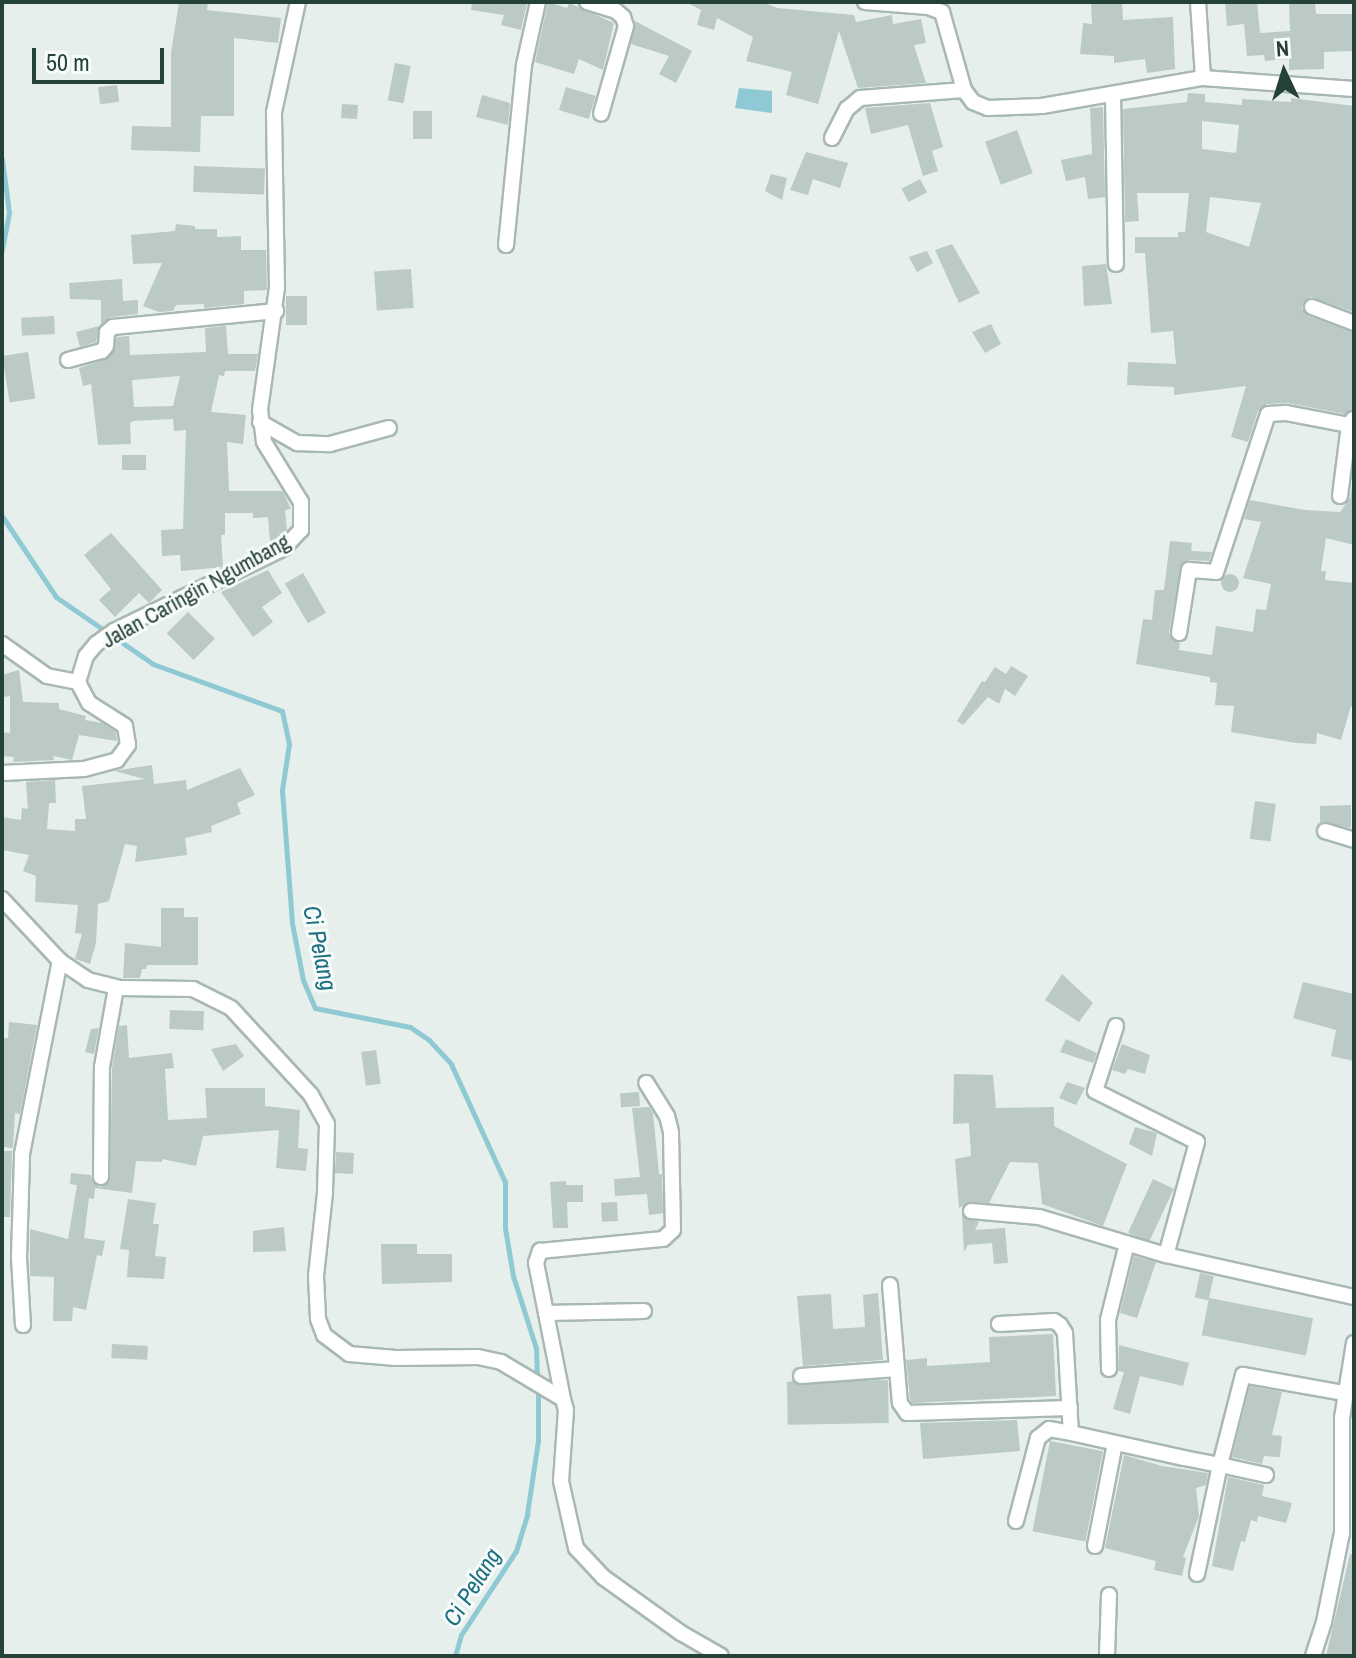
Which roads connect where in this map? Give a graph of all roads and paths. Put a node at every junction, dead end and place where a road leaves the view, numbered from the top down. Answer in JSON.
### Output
{"nodes":[{"id":1,"x":298,"y":2,"type":"edge"},
{"id":2,"x":538,"y":2,"type":"edge"},
{"id":3,"x":587,"y":2,"type":"edge"},
{"id":4,"x":865,"y":2,"type":"edge"},
{"id":5,"x":1198,"y":2,"type":"edge"},
{"id":6,"x":943,"y":7,"type":"edge"},
{"id":7,"x":1203,"y":78,"type":"junction"},
{"id":8,"x":1354,"y":89,"type":"edge"},
{"id":9,"x":964,"y":90,"type":"junction"},
{"id":10,"x":1113,"y":95,"type":"junction"},
{"id":11,"x":601,"y":114,"type":"dead end"},
{"id":12,"x":832,"y":138,"type":"dead end"},
{"id":13,"x":506,"y":245,"type":"dead end"},
{"id":14,"x":1116,"y":264,"type":"dead end"},
{"id":15,"x":1312,"y":307,"type":"dead end"},
{"id":16,"x":276,"y":311,"type":"junction"},
{"id":17,"x":1354,"y":323,"type":"edge"},
{"id":18,"x":68,"y":360,"type":"dead end"},
{"id":19,"x":260,"y":422,"type":"junction"},
{"id":20,"x":1352,"y":422,"type":"edge"},
{"id":21,"x":389,"y":428,"type":"dead end"},
{"id":22,"x":1340,"y":496,"type":"dead end"},
{"id":23,"x":1179,"y":633,"type":"dead end"},
{"id":24,"x":2,"y":644,"type":"edge"},
{"id":25,"x":78,"y":682,"type":"junction"},
{"id":26,"x":2,"y":773,"type":"edge"},
{"id":27,"x":1325,"y":831,"type":"dead end"},
{"id":28,"x":1354,"y":840,"type":"edge"},
{"id":29,"x":2,"y":899,"type":"edge"},
{"id":30,"x":60,"y":961,"type":"junction"},
{"id":31,"x":116,"y":988,"type":"junction"},
{"id":32,"x":1116,"y":1026,"type":"dead end"},
{"id":33,"x":646,"y":1083,"type":"dead end"},
{"id":34,"x":101,"y":1177,"type":"dead end"},
{"id":35,"x":971,"y":1211,"type":"dead end"},
{"id":36,"x":1127,"y":1243,"type":"junction"},
{"id":37,"x":1166,"y":1255,"type":"junction"},
{"id":38,"x":890,"y":1285,"type":"dead end"},
{"id":39,"x":1354,"y":1297,"type":"edge"},
{"id":40,"x":644,"y":1311,"type":"dead end"},
{"id":41,"x":546,"y":1313,"type":"junction"},
{"id":42,"x":999,"y":1324,"type":"dead end"},
{"id":43,"x":23,"y":1325,"type":"dead end"},
{"id":44,"x":1354,"y":1343,"type":"edge"},
{"id":45,"x":897,"y":1369,"type":"junction"},
{"id":46,"x":1109,"y":1369,"type":"dead end"},
{"id":47,"x":801,"y":1376,"type":"dead end"},
{"id":48,"x":1344,"y":1393,"type":"junction"},
{"id":49,"x":563,"y":1399,"type":"junction"},
{"id":50,"x":1070,"y":1408,"type":"junction"},
{"id":51,"x":1071,"y":1433,"type":"junction"},
{"id":52,"x":1115,"y":1443,"type":"junction"},
{"id":53,"x":1220,"y":1465,"type":"junction"},
{"id":54,"x":1266,"y":1475,"type":"dead end"},
{"id":55,"x":1016,"y":1521,"type":"dead end"},
{"id":56,"x":1095,"y":1546,"type":"dead end"},
{"id":57,"x":1197,"y":1574,"type":"dead end"},
{"id":58,"x":1109,"y":1595,"type":"dead end"},
{"id":59,"x":721,"y":1656,"type":"edge"},
{"id":60,"x":1107,"y":1656,"type":"edge"},
{"id":61,"x":1313,"y":1656,"type":"edge"}],
"edges":[{"from":1,"to":16,"type":"street","name":"Jalan Caringin Ngumbang"},
{"from":2,"to":13,"type":"street"},
{"from":3,"to":11,"type":"street"},
{"from":4,"to":6,"type":"street"},
{"from":5,"to":7,"type":"street"},
{"from":6,"to":9,"type":"street"},
{"from":7,"to":8,"type":"street"},
{"from":7,"to":10,"type":"street"},
{"from":9,"to":10,"type":"street"},
{"from":9,"to":12,"type":"street"},
{"from":10,"to":14,"type":"street"},
{"from":15,"to":17,"type":"street"},
{"from":16,"to":18,"type":"street"},
{"from":16,"to":19,"type":"street","name":"Jalan Caringin Ngumbang"},
{"from":19,"to":21,"type":"street"},
{"from":19,"to":25,"type":"street","name":"Jalan Caringin Ngumbang"},
{"from":20,"to":22,"type":"street"},
{"from":20,"to":23,"type":"street"},
{"from":24,"to":25,"type":"street"},
{"from":25,"to":26,"type":"street"},
{"from":27,"to":28,"type":"street"},
{"from":29,"to":30,"type":"street"},
{"from":30,"to":31,"type":"street"},
{"from":30,"to":43,"type":"street"},
{"from":31,"to":34,"type":"street"},
{"from":31,"to":49,"type":"street"},
{"from":32,"to":37,"type":"street"},
{"from":33,"to":41,"type":"street"},
{"from":35,"to":36,"type":"street"},
{"from":36,"to":37,"type":"street"},
{"from":36,"to":46,"type":"street"},
{"from":37,"to":39,"type":"street"},
{"from":38,"to":45,"type":"street"},
{"from":40,"to":41,"type":"street"},
{"from":41,"to":49,"type":"street"},
{"from":42,"to":50,"type":"street"},
{"from":44,"to":48,"type":"street"},
{"from":45,"to":47,"type":"street"},
{"from":45,"to":50,"type":"street"},
{"from":48,"to":53,"type":"street"},
{"from":48,"to":61,"type":"street"},
{"from":49,"to":59,"type":"street"},
{"from":50,"to":51,"type":"street"},
{"from":51,"to":52,"type":"street"},
{"from":51,"to":55,"type":"street"},
{"from":52,"to":53,"type":"street"},
{"from":52,"to":56,"type":"street"},
{"from":53,"to":54,"type":"street"},
{"from":53,"to":57,"type":"street"},
{"from":58,"to":60,"type":"street"}]}
